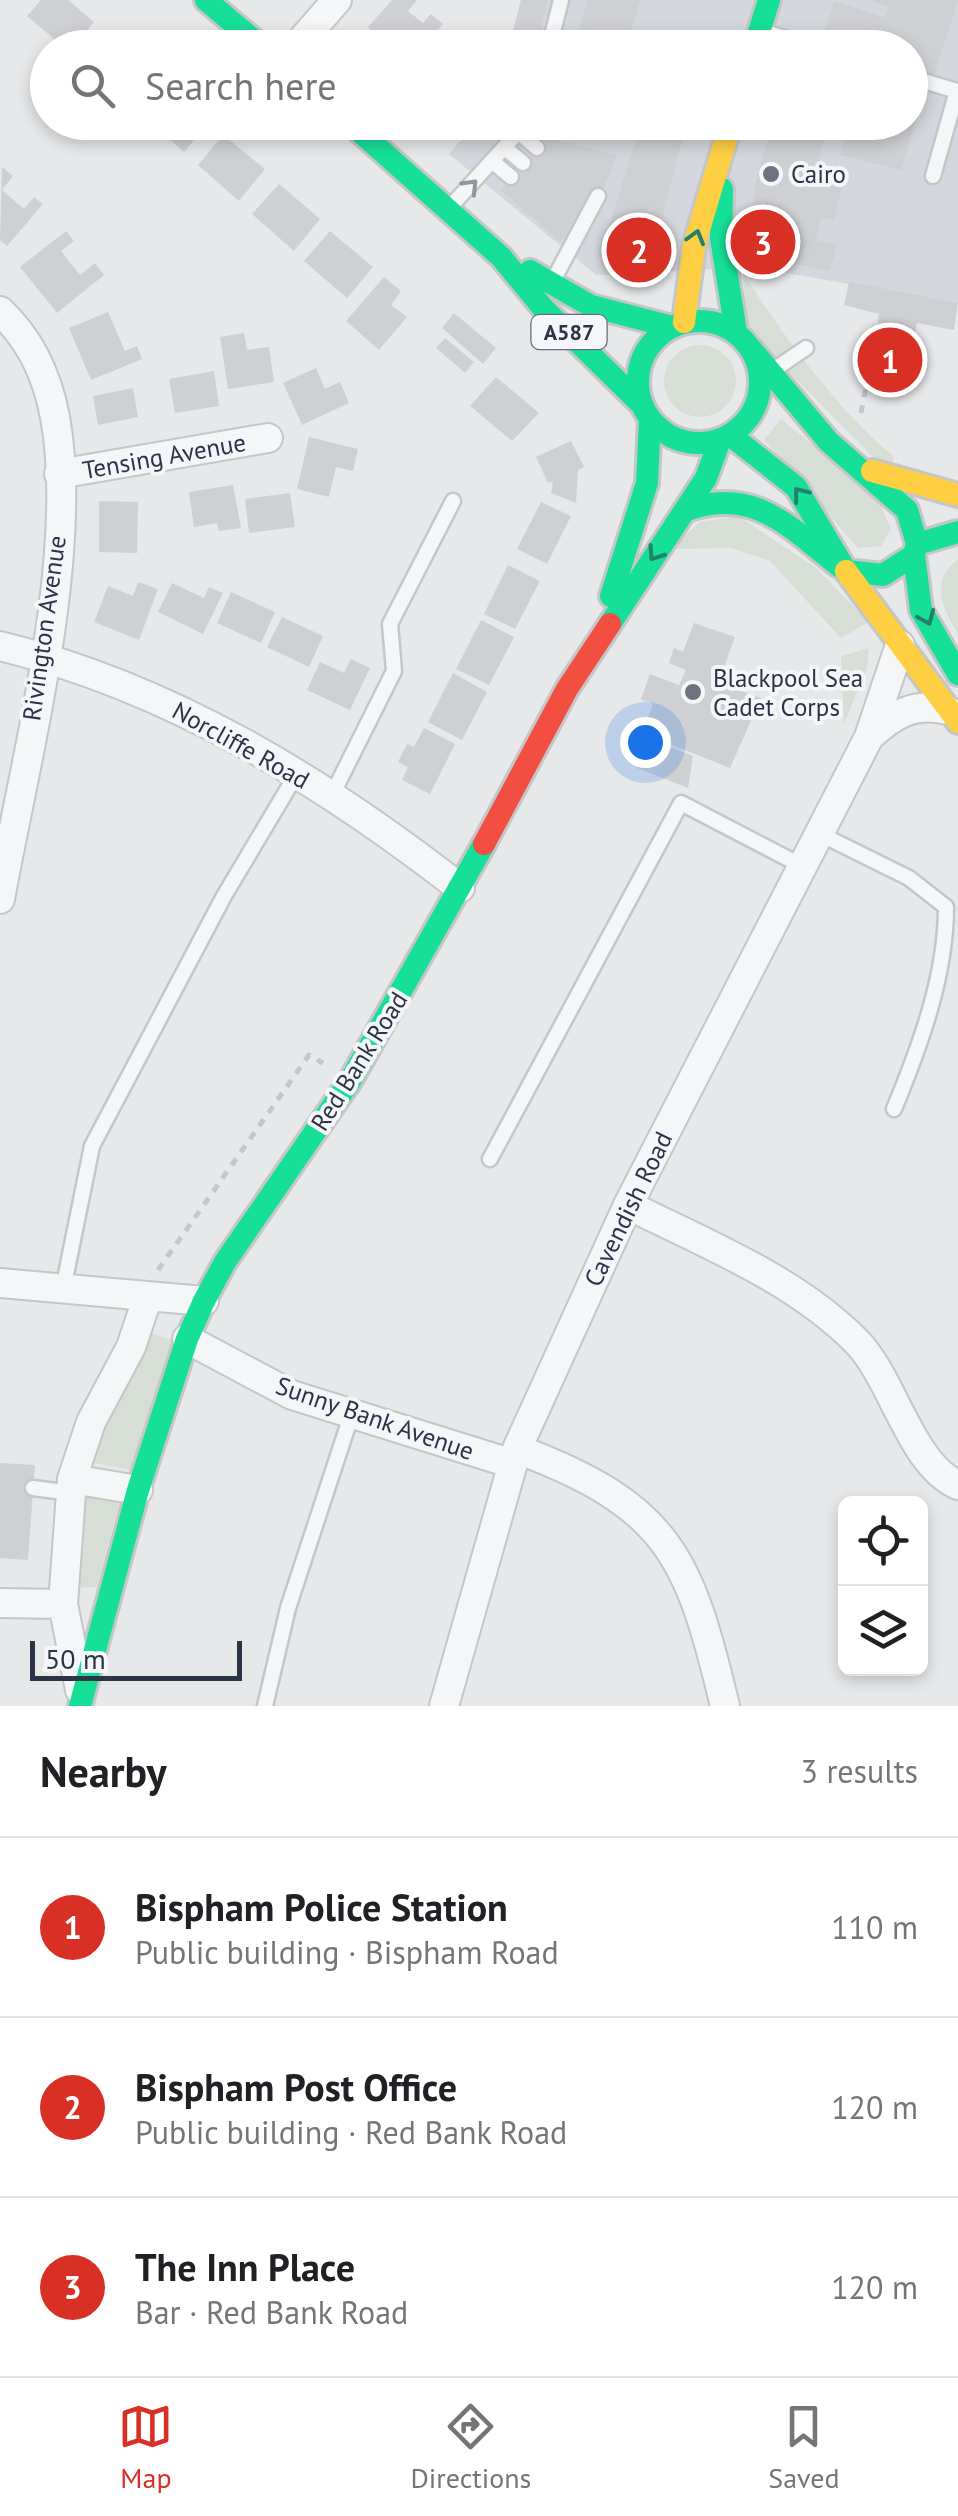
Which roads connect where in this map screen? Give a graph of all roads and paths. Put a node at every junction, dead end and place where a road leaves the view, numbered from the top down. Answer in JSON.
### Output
{"nodes":[{"id":1,"x":206,"y":0,"type":"edge"},
{"id":2,"x":337,"y":0,"type":"edge"},
{"id":3,"x":561,"y":0,"type":"edge"},
{"id":4,"x":770,"y":0,"type":"edge"},
{"id":5,"x":242,"y":30,"type":"edge"},
{"id":6,"x":310,"y":30,"type":"edge"},
{"id":7,"x":554,"y":30,"type":"edge"},
{"id":8,"x":760,"y":30,"type":"edge"},
{"id":9,"x":928,"y":82,"type":"edge"},
{"id":10,"x":369,"y":140,"type":"edge"},
{"id":11,"x":512,"y":140,"type":"edge"},
{"id":12,"x":528,"y":140,"type":"edge"},
{"id":13,"x":727,"y":140,"type":"edge"},
{"id":14,"x":505,"y":148,"type":"junction"},
{"id":15,"x":537,"y":148,"type":"dead end"},
{"id":16,"x":723,"y":156,"type":"junction"},
{"id":17,"x":492,"y":162,"type":"junction"},
{"id":18,"x":523,"y":163,"type":"dead end"},
{"id":19,"x":933,"y":176,"type":"dead end"},
{"id":20,"x":511,"y":177,"type":"dead end"},
{"id":21,"x":598,"y":196,"type":"dead end"},
{"id":22,"x":448,"y":210,"type":"junction"},
{"id":23,"x":501,"y":257,"type":"junction"},
{"id":24,"x":552,"y":282,"type":"junction"},
{"id":25,"x":0,"y":311,"type":"edge"},
{"id":26,"x":678,"y":324,"type":"junction"},
{"id":27,"x":876,"y":330,"type":"dead end"},
{"id":28,"x":744,"y":341,"type":"junction"},
{"id":29,"x":806,"y":348,"type":"dead end"},
{"id":30,"x":765,"y":373,"type":"junction"},
{"id":31,"x":645,"y":412,"type":"junction"},
{"id":32,"x":861,"y":412,"type":"dead end"},
{"id":33,"x":726,"y":437,"type":"junction"},
{"id":34,"x":269,"y":439,"type":"dead end"},
{"id":35,"x":865,"y":469,"type":"junction"},
{"id":36,"x":59,"y":474,"type":"junction"},
{"id":37,"x":958,"y":495,"type":"edge"},
{"id":38,"x":452,"y":502,"type":"dead end"},
{"id":39,"x":684,"y":511,"type":"junction"},
{"id":40,"x":958,"y":532,"type":"edge"},
{"id":41,"x":916,"y":550,"type":"junction"},
{"id":42,"x":843,"y":569,"type":"junction"},
{"id":43,"x":598,"y":638,"type":"junction"},
{"id":44,"x":0,"y":646,"type":"edge"},
{"id":45,"x":900,"y":646,"type":"junction"},
{"id":46,"x":43,"y":656,"type":"junction"},
{"id":47,"x":958,"y":674,"type":"edge"},
{"id":48,"x":952,"y":716,"type":"edge"},
{"id":49,"x":870,"y":737,"type":"junction"},
{"id":50,"x":296,"y":774,"type":"junction"},
{"id":51,"x":332,"y":795,"type":"junction"},
{"id":52,"x":820,"y":834,"type":"junction"},
{"id":53,"x":802,"y":866,"type":"junction"},
{"id":54,"x":460,"y":888,"type":"junction"},
{"id":55,"x":0,"y":899,"type":"edge"},
{"id":56,"x":324,"y":1064,"type":"dead end"},
{"id":57,"x":894,"y":1109,"type":"dead end"},
{"id":58,"x":490,"y":1158,"type":"dead end"},
{"id":59,"x":628,"y":1205,"type":"junction"},
{"id":60,"x":0,"y":1284,"type":"edge"},
{"id":61,"x":63,"y":1289,"type":"junction"},
{"id":62,"x":144,"y":1298,"type":"junction"},
{"id":63,"x":204,"y":1301,"type":"junction"},
{"id":64,"x":187,"y":1339,"type":"junction"},
{"id":65,"x":352,"y":1414,"type":"junction"},
{"id":66,"x":515,"y":1457,"type":"junction"},
{"id":67,"x":958,"y":1484,"type":"edge"},
{"id":68,"x":72,"y":1486,"type":"junction"},
{"id":69,"x":33,"y":1488,"type":"dead end"},
{"id":70,"x":138,"y":1490,"type":"junction"},
{"id":71,"x":0,"y":1603,"type":"edge"},
{"id":72,"x":63,"y":1604,"type":"junction"},
{"id":73,"x":81,"y":1701,"type":"edge"},
{"id":74,"x":265,"y":1706,"type":"edge"},
{"id":75,"x":444,"y":1706,"type":"edge"},
{"id":76,"x":725,"y":1706,"type":"edge"}],
"edges":[{"from":1,"to":5,"type":"street"},
{"from":2,"to":6,"type":"street"},
{"from":3,"to":7,"type":"lane"},
{"from":4,"to":8,"type":"street"},
{"from":9,"to":19,"type":"lane"},
{"from":10,"to":22,"type":"street","number":"A587"},
{"from":11,"to":14,"type":"lane"},
{"from":12,"to":15,"type":"lane"},
{"from":13,"to":16,"type":"street"},
{"from":14,"to":17,"type":"lane"},
{"from":14,"to":18,"type":"lane"},
{"from":26,"to":16,"type":"street","one_way":true},
{"from":16,"to":28,"type":"street"},
{"from":17,"to":20,"type":"lane"},
{"from":22,"to":17,"type":"lane","one_way":true},
{"from":21,"to":24,"type":"lane"},
{"from":22,"to":23,"type":"street","number":"A587"},
{"from":23,"to":24,"type":"street","number":"A587"},
{"from":23,"to":31,"type":"street","number":"A587"},
{"from":24,"to":26,"type":"street","number":"A587"},
{"from":25,"to":36,"type":"street","name":"Rivington Avenue"},
{"from":26,"to":28,"type":"street","number":"A587"},
{"from":26,"to":31,"type":"street","number":"A587"},
{"from":27,"to":32,"type":"path"},
{"from":28,"to":30,"type":"street"},
{"from":29,"to":30,"type":"lane"},
{"from":30,"to":33,"type":"street"},
{"from":30,"to":35,"type":"street"},
{"from":31,"to":33,"type":"street","number":"A587"},
{"from":31,"to":43,"type":"street","name":"Red Bank Road"},
{"from":33,"to":39,"type":"street","name":"Red Bank Road"},
{"from":42,"to":33,"type":"street","one_way":true},
{"from":34,"to":36,"type":"street","name":"Tensing Avenue"},
{"from":35,"to":37,"type":"street"},
{"from":35,"to":41,"type":"street"},
{"from":36,"to":46,"type":"street","name":"Rivington Avenue"},
{"from":38,"to":51,"type":"lane"},
{"from":39,"to":42,"type":"street"},
{"from":39,"to":43,"type":"street","name":"Red Bank Road","one_way":true},
{"from":40,"to":41,"type":"street"},
{"from":41,"to":42,"type":"street"},
{"from":41,"to":47,"type":"street","one_way":true},
{"from":42,"to":45,"type":"street"},
{"from":43,"to":54,"type":"street","name":"Red Bank Road"},
{"from":44,"to":46,"type":"street","name":"Norcliffe Road"},
{"from":45,"to":48,"type":"street"},
{"from":45,"to":49,"type":"street","name":"Cavendish Road"},
{"from":46,"to":50,"type":"street","name":"Norcliffe Road"},
{"from":46,"to":55,"type":"street","name":"Rivington Avenue"},
{"from":48,"to":49,"type":"street","name":"Cavendish Road"},
{"from":49,"to":52,"type":"street","name":"Cavendish Road"},
{"from":50,"to":51,"type":"street","name":"Norcliffe Road"},
{"from":50,"to":61,"type":"lane"},
{"from":51,"to":54,"type":"street","name":"Norcliffe Road"},
{"from":52,"to":53,"type":"street","name":"Cavendish Road"},
{"from":52,"to":57,"type":"lane"},
{"from":53,"to":58,"type":"lane"},
{"from":53,"to":59,"type":"street","name":"Cavendish Road"},
{"from":54,"to":63,"type":"street","name":"Red Bank Road"},
{"from":56,"to":62,"type":"path"},
{"from":59,"to":66,"type":"street","name":"Cavendish Road"},
{"from":59,"to":67,"type":"street"},
{"from":60,"to":61,"type":"street"},
{"from":61,"to":62,"type":"street"},
{"from":62,"to":63,"type":"street"},
{"from":62,"to":68,"type":"street","name":"Red Bank Road"},
{"from":63,"to":64,"type":"street","name":"Red Bank Road"},
{"from":64,"to":65,"type":"street","name":"Sunny Bank Avenue"},
{"from":64,"to":70,"type":"street","name":"Red Bank Road"},
{"from":65,"to":66,"type":"street","name":"Sunny Bank Avenue"},
{"from":65,"to":74,"type":"lane"},
{"from":66,"to":75,"type":"street","name":"Cavendish Road"},
{"from":66,"to":76,"type":"street","name":"Sunny Bank Avenue"},
{"from":68,"to":69,"type":"lane"},
{"from":68,"to":70,"type":"street"},
{"from":68,"to":72,"type":"street","name":"Red Bank Road"},
{"from":70,"to":73,"type":"street","name":"Red Bank Road"},
{"from":71,"to":72,"type":"street"},
{"from":72,"to":73,"type":"street","name":"Red Bank Road"}]}
